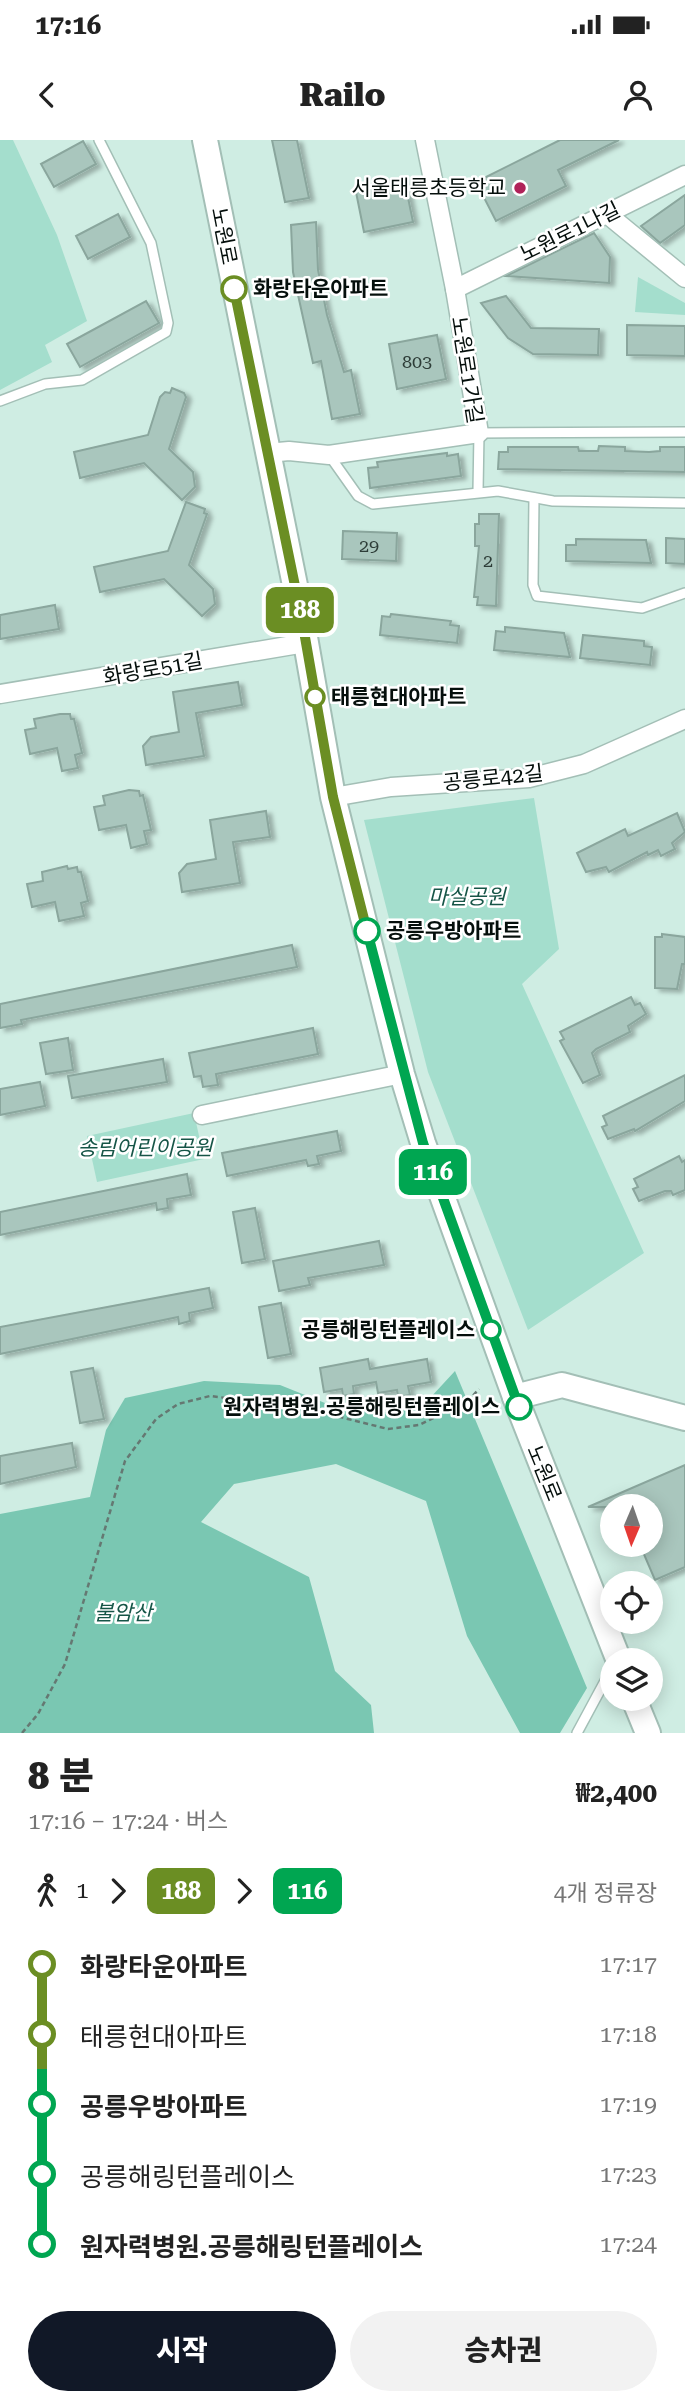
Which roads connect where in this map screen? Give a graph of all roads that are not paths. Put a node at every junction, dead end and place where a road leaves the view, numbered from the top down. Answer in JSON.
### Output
{"nodes":[{"id":1,"x":99,"y":140,"type":"edge"},
{"id":2,"x":205,"y":140,"type":"edge"},
{"id":3,"x":425,"y":140,"type":"edge"},
{"id":4,"x":685,"y":174,"type":"edge"},
{"id":5,"x":607,"y":214,"type":"junction"},
{"id":6,"x":685,"y":278,"type":"edge"},
{"id":7,"x":455,"y":289,"type":"junction"},
{"id":8,"x":0,"y":401,"type":"edge"},
{"id":9,"x":685,"y":432,"type":"edge"},
{"id":10,"x":478,"y":433,"type":"junction"},
{"id":11,"x":268,"y":453,"type":"junction"},
{"id":12,"x":329,"y":455,"type":"junction"},
{"id":13,"x":478,"y":491,"type":"junction"},
{"id":14,"x":534,"y":498,"type":"junction"},
{"id":15,"x":685,"y":503,"type":"edge"},
{"id":16,"x":685,"y":593,"type":"edge"},
{"id":17,"x":305,"y":643,"type":"junction"},
{"id":18,"x":0,"y":695,"type":"edge"},
{"id":19,"x":685,"y":719,"type":"edge"},
{"id":20,"x":333,"y":797,"type":"junction"},
{"id":21,"x":402,"y":1074,"type":"junction"},
{"id":22,"x":202,"y":1115,"type":"dead end"},
{"id":23,"x":515,"y":1397,"type":"junction"},
{"id":24,"x":685,"y":1418,"type":"edge"},
{"id":25,"x":612,"y":1648,"type":"edge"},
{"id":26,"x":600,"y":1692,"type":"edge"},
{"id":27,"x":639,"y":1711,"type":"edge"},
{"id":28,"x":577,"y":1733,"type":"edge"},
{"id":29,"x":648,"y":1733,"type":"edge"}],
"edges":[{"from":1,"to":8,"type":"lane"},
{"from":2,"to":11,"type":"main road","name":"노원로"},
{"from":3,"to":7,"type":"street","name":"노원로1가길"},
{"from":4,"to":5,"type":"street","name":"노원로1나길"},
{"from":5,"to":6,"type":"street"},
{"from":5,"to":7,"type":"street","name":"노원로1나길"},
{"from":7,"to":10,"type":"street","name":"노원로1가길"},
{"from":9,"to":10,"type":"lane"},
{"from":10,"to":12,"type":"street","name":"노원로1가길"},
{"from":10,"to":13,"type":"lane"},
{"from":11,"to":12,"type":"street","name":"노원로1가길"},
{"from":11,"to":17,"type":"main road","name":"노원로"},
{"from":12,"to":13,"type":"lane"},
{"from":13,"to":14,"type":"lane"},
{"from":14,"to":15,"type":"lane"},
{"from":14,"to":16,"type":"lane"},
{"from":17,"to":18,"type":"street","name":"화랑로51길"},
{"from":17,"to":20,"type":"main road","name":"노원로"},
{"from":19,"to":20,"type":"street","name":"공릉로42길"},
{"from":20,"to":21,"type":"main road","name":"노원로"},
{"from":21,"to":22,"type":"street"},
{"from":21,"to":23,"type":"main road","name":"노원로"},
{"from":23,"to":24,"type":"main road"},
{"from":23,"to":25,"type":"main road","name":"노원로"},
{"from":26,"to":28,"type":"lane"},
{"from":27,"to":29,"type":"main road"}]}
